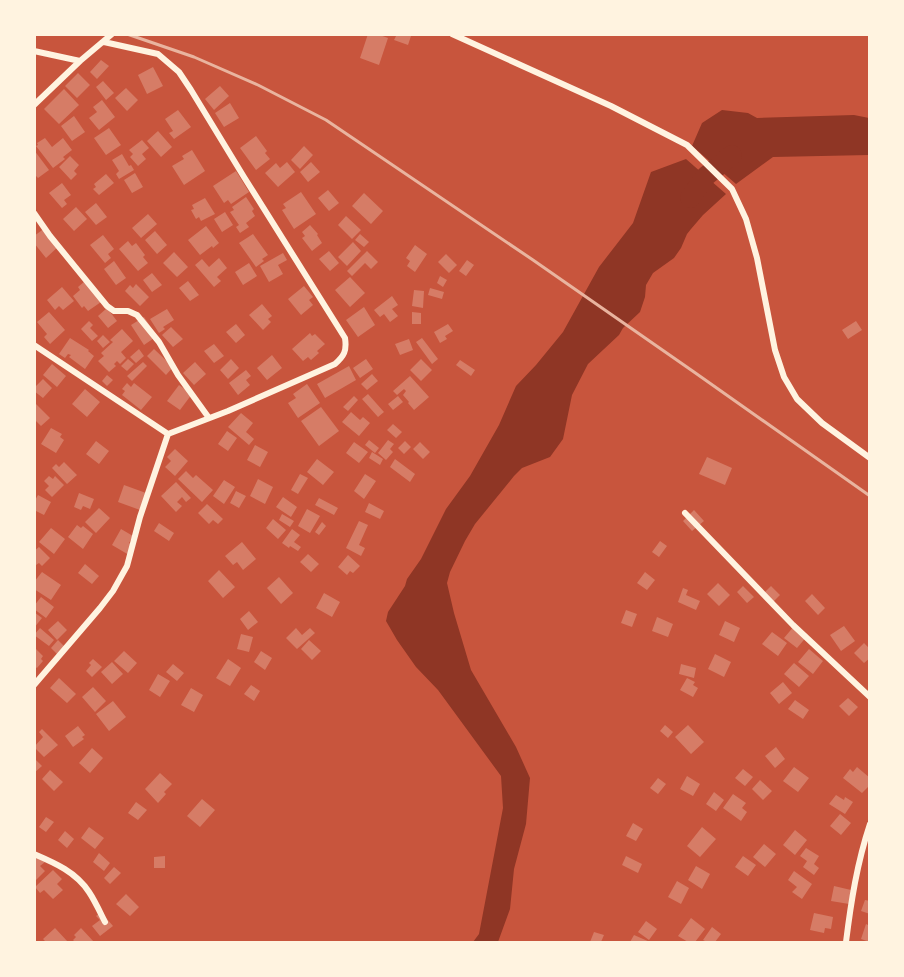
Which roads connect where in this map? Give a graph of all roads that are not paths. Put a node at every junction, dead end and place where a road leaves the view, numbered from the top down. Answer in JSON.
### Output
{"nodes":[{"id":1,"x":112,"y":34,"type":"edge"},
{"id":2,"x":452,"y":34,"type":"edge"},
{"id":3,"x":104,"y":42,"type":"junction"},
{"id":4,"x":34,"y":51,"type":"edge"},
{"id":5,"x":80,"y":61,"type":"junction"},
{"id":6,"x":34,"y":105,"type":"edge"},
{"id":7,"x":34,"y":213,"type":"edge"},
{"id":8,"x":34,"y":345,"type":"edge"},
{"id":9,"x":208,"y":418,"type":"junction"},
{"id":10,"x":168,"y":434,"type":"junction"},
{"id":11,"x":870,"y":458,"type":"edge"},
{"id":12,"x":685,"y":513,"type":"dead end"},
{"id":13,"x":34,"y":685,"type":"edge"},
{"id":14,"x":870,"y":697,"type":"edge"},
{"id":15,"x":870,"y":825,"type":"edge"},
{"id":16,"x":34,"y":854,"type":"edge"},
{"id":17,"x":105,"y":922,"type":"dead end"},
{"id":18,"x":846,"y":942,"type":"edge"}],
"edges":[{"from":1,"to":3,"type":"street"},
{"from":2,"to":11,"type":"street"},
{"from":3,"to":5,"type":"street"},
{"from":3,"to":9,"type":"street"},
{"from":4,"to":5,"type":"street"},
{"from":5,"to":6,"type":"street"},
{"from":7,"to":9,"type":"street"},
{"from":8,"to":10,"type":"street"},
{"from":9,"to":10,"type":"street"},
{"from":10,"to":13,"type":"street"},
{"from":12,"to":14,"type":"street"},
{"from":15,"to":18,"type":"street"},
{"from":16,"to":17,"type":"street"}]}
